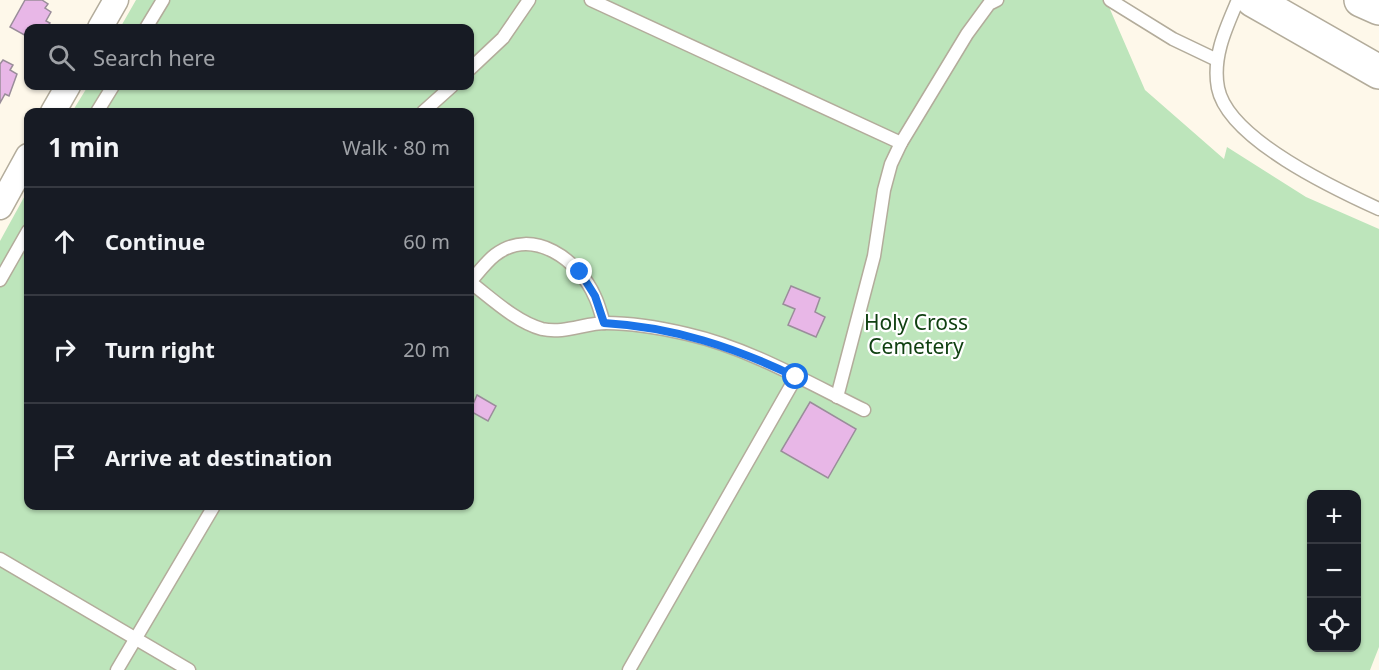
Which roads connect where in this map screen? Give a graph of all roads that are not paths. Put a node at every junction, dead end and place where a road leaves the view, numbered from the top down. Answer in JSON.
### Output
{"nodes":[{"id":1,"x":116,"y":0,"type":"edge"},
{"id":2,"x":163,"y":0,"type":"edge"},
{"id":3,"x":529,"y":0,"type":"edge"},
{"id":4,"x":591,"y":0,"type":"edge"},
{"id":5,"x":997,"y":0,"type":"edge"},
{"id":6,"x":1110,"y":0,"type":"edge"},
{"id":7,"x":1238,"y":0,"type":"edge"},
{"id":8,"x":1254,"y":0,"type":"edge"},
{"id":9,"x":1361,"y":0,"type":"edge"},
{"id":10,"x":1379,"y":8,"type":"edge"},
{"id":11,"x":102,"y":24,"type":"edge"},
{"id":12,"x":148,"y":24,"type":"edge"},
{"id":13,"x":1379,"y":59,"type":"edge"},
{"id":14,"x":1217,"y":60,"type":"junction"},
{"id":15,"x":474,"y":65,"type":"edge"},
{"id":16,"x":1379,"y":72,"type":"edge"},
{"id":17,"x":66,"y":90,"type":"edge"},
{"id":18,"x":111,"y":90,"type":"edge"},
{"id":19,"x":448,"y":90,"type":"edge"},
{"id":20,"x":55,"y":108,"type":"edge"},
{"id":21,"x":99,"y":108,"type":"edge"},
{"id":22,"x":427,"y":108,"type":"edge"},
{"id":23,"x":901,"y":143,"type":"junction"},
{"id":24,"x":24,"y":163,"type":"edge"},
{"id":25,"x":0,"y":207,"type":"edge"},
{"id":26,"x":1379,"y":209,"type":"edge"},
{"id":27,"x":24,"y":238,"type":"edge"},
{"id":28,"x":474,"y":278,"type":"edge"},
{"id":29,"x":0,"y":280,"type":"edge"},
{"id":30,"x":474,"y":285,"type":"edge"},
{"id":31,"x":604,"y":323,"type":"junction"},
{"id":32,"x":796,"y":377,"type":"junction"},
{"id":33,"x":837,"y":397,"type":"junction"},
{"id":34,"x":864,"y":410,"type":"dead end"},
{"id":35,"x":212,"y":510,"type":"edge"},
{"id":36,"x":0,"y":559,"type":"edge"},
{"id":37,"x":135,"y":639,"type":"junction"},
{"id":38,"x":117,"y":670,"type":"edge"},
{"id":39,"x":189,"y":670,"type":"edge"},
{"id":40,"x":629,"y":670,"type":"edge"}],
"edges":[{"from":1,"to":11,"type":"street"},
{"from":2,"to":12,"type":"lane"},
{"from":3,"to":15,"type":"lane"},
{"from":4,"to":23,"type":"lane"},
{"from":5,"to":23,"type":"lane"},
{"from":6,"to":14,"type":"lane"},
{"from":7,"to":14,"type":"lane"},
{"from":8,"to":13,"type":"main road"},
{"from":8,"to":16,"type":"main road"},
{"from":9,"to":10,"type":"main road"},
{"from":14,"to":26,"type":"lane"},
{"from":17,"to":20,"type":"street"},
{"from":18,"to":21,"type":"lane"},
{"from":19,"to":22,"type":"lane"},
{"from":23,"to":33,"type":"lane"},
{"from":24,"to":25,"type":"street"},
{"from":27,"to":29,"type":"lane"},
{"from":28,"to":31,"type":"lane"},
{"from":30,"to":31,"type":"lane"},
{"from":31,"to":32,"type":"lane"},
{"from":32,"to":33,"type":"lane"},
{"from":32,"to":40,"type":"lane"},
{"from":33,"to":34,"type":"lane"},
{"from":35,"to":37,"type":"lane"},
{"from":36,"to":37,"type":"lane"},
{"from":37,"to":38,"type":"lane"},
{"from":37,"to":39,"type":"lane"}]}
